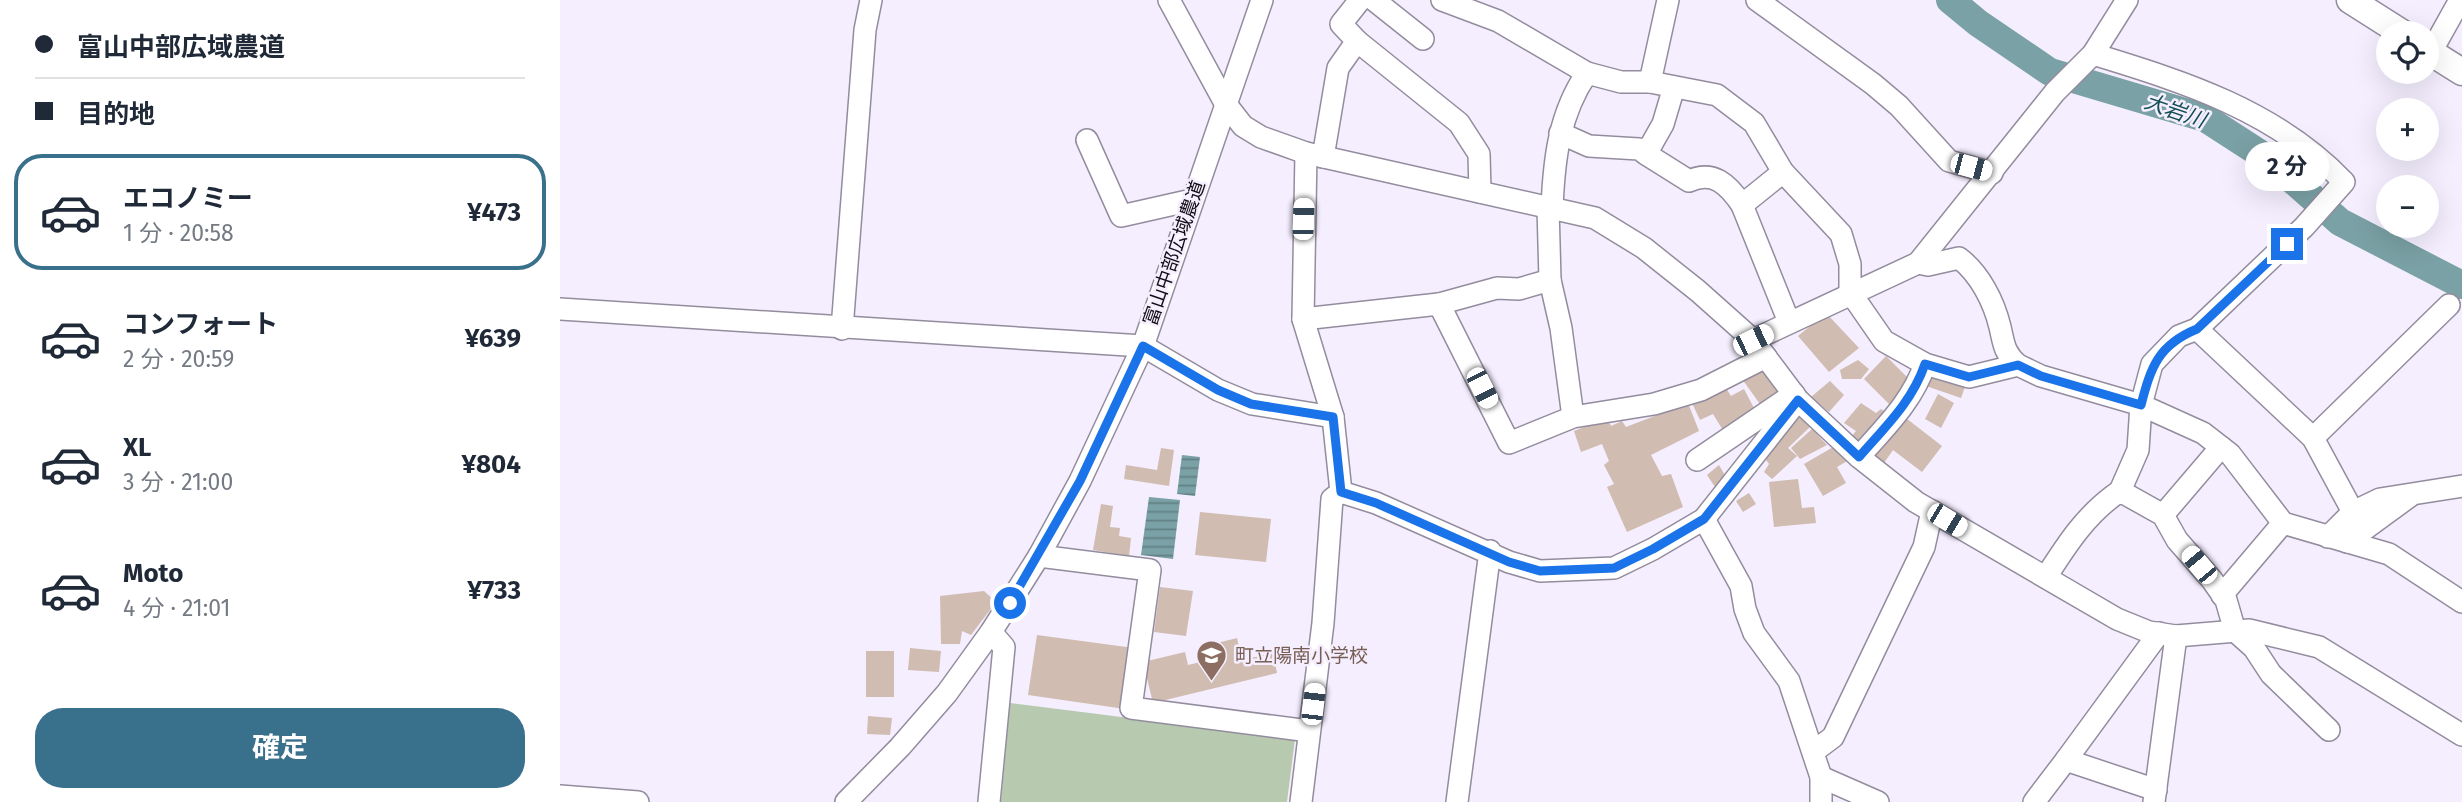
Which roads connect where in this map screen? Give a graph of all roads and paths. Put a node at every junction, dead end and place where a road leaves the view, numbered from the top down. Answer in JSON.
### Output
{"nodes":[{"id":1,"x":871,"y":0,"type":"edge"},
{"id":2,"x":1168,"y":0,"type":"edge"},
{"id":3,"x":1262,"y":0,"type":"edge"},
{"id":4,"x":1360,"y":0,"type":"edge"},
{"id":5,"x":1374,"y":0,"type":"edge"},
{"id":6,"x":1442,"y":0,"type":"edge"},
{"id":7,"x":1668,"y":0,"type":"edge"},
{"id":8,"x":1757,"y":0,"type":"edge"},
{"id":9,"x":2127,"y":0,"type":"edge"},
{"id":10,"x":2350,"y":0,"type":"edge"},
{"id":11,"x":2460,"y":0,"type":"edge"},
{"id":12,"x":2383,"y":21,"type":"edge"},
{"id":13,"x":2439,"y":35,"type":"edge"},
{"id":14,"x":1423,"y":39,"type":"dead end"},
{"id":15,"x":1357,"y":41,"type":"junction"},
{"id":16,"x":2093,"y":54,"type":"junction"},
{"id":17,"x":2439,"y":57,"type":"edge"},
{"id":18,"x":2462,"y":72,"type":"edge"},
{"id":19,"x":1587,"y":73,"type":"junction"},
{"id":20,"x":1650,"y":82,"type":"junction"},
{"id":21,"x":1674,"y":86,"type":"junction"},
{"id":22,"x":1225,"y":103,"type":"junction"},
{"id":23,"x":1560,"y":133,"type":"junction"},
{"id":24,"x":1087,"y":140,"type":"dead end"},
{"id":25,"x":1646,"y":153,"type":"junction"},
{"id":26,"x":1315,"y":155,"type":"junction"},
{"id":27,"x":1783,"y":172,"type":"junction"},
{"id":28,"x":1992,"y":173,"type":"junction"},
{"id":29,"x":1480,"y":192,"type":"junction"},
{"id":30,"x":1192,"y":200,"type":"junction"},
{"id":31,"x":1742,"y":205,"type":"junction"},
{"id":32,"x":1550,"y":208,"type":"junction"},
{"id":33,"x":1918,"y":263,"type":"junction"},
{"id":34,"x":1550,"y":280,"type":"junction"},
{"id":35,"x":1850,"y":292,"type":"junction"},
{"id":36,"x":1439,"y":304,"type":"junction"},
{"id":37,"x":2449,"y":305,"type":"dead end"},
{"id":38,"x":560,"y":309,"type":"edge"},
{"id":39,"x":1303,"y":319,"type":"junction"},
{"id":40,"x":1789,"y":322,"type":"junction"},
{"id":41,"x":842,"y":329,"type":"junction"},
{"id":42,"x":2197,"y":329,"type":"junction"},
{"id":43,"x":1143,"y":346,"type":"junction"},
{"id":44,"x":1760,"y":348,"type":"junction"},
{"id":45,"x":1925,"y":364,"type":"junction"},
{"id":46,"x":2018,"y":365,"type":"junction"},
{"id":47,"x":1796,"y":397,"type":"junction"},
{"id":48,"x":2141,"y":405,"type":"junction"},
{"id":49,"x":1333,"y":417,"type":"junction"},
{"id":50,"x":1573,"y":417,"type":"junction"},
{"id":51,"x":2313,"y":438,"type":"junction"},
{"id":52,"x":2221,"y":447,"type":"junction"},
{"id":53,"x":1859,"y":457,"type":"junction"},
{"id":54,"x":1697,"y":460,"type":"dead end"},
{"id":55,"x":2462,"y":486,"type":"edge"},
{"id":56,"x":2120,"y":491,"type":"junction"},
{"id":57,"x":1341,"y":492,"type":"junction"},
{"id":58,"x":2410,"y":496,"type":"junction"},
{"id":59,"x":1932,"y":511,"type":"junction"},
{"id":60,"x":2353,"y":512,"type":"junction"},
{"id":61,"x":2163,"y":515,"type":"junction"},
{"id":62,"x":1704,"y":519,"type":"junction"},
{"id":63,"x":2283,"y":523,"type":"junction"},
{"id":64,"x":2337,"y":540,"type":"junction"},
{"id":65,"x":1490,"y":551,"type":"junction"},
{"id":66,"x":1039,"y":556,"type":"junction"},
{"id":67,"x":2046,"y":577,"type":"junction"},
{"id":68,"x":2222,"y":595,"type":"junction"},
{"id":69,"x":2462,"y":602,"type":"edge"},
{"id":70,"x":2235,"y":631,"type":"junction"},
{"id":71,"x":991,"y":632,"type":"junction"},
{"id":72,"x":2167,"y":634,"type":"junction"},
{"id":73,"x":2329,"y":730,"type":"dead end"},
{"id":74,"x":1309,"y":731,"type":"junction"},
{"id":75,"x":2462,"y":734,"type":"edge"},
{"id":76,"x":1813,"y":752,"type":"junction"},
{"id":77,"x":2067,"y":760,"type":"junction"},
{"id":78,"x":1821,"y":777,"type":"junction"},
{"id":79,"x":560,"y":796,"type":"edge"},
{"id":80,"x":2155,"y":796,"type":"edge"},
{"id":81,"x":638,"y":802,"type":"edge"},
{"id":82,"x":846,"y":802,"type":"edge"},
{"id":83,"x":989,"y":802,"type":"edge"},
{"id":84,"x":1301,"y":802,"type":"edge"},
{"id":85,"x":1457,"y":802,"type":"edge"},
{"id":86,"x":1821,"y":802,"type":"edge"},
{"id":87,"x":1878,"y":802,"type":"edge"},
{"id":88,"x":2034,"y":802,"type":"edge"}],
"edges":[{"from":1,"to":41,"type":"street"},
{"from":2,"to":22,"type":"street"},
{"from":3,"to":22,"type":"street","name":"富山中部広域農道"},
{"from":4,"to":15,"type":"street"},
{"from":5,"to":14,"type":"street"},
{"from":6,"to":19,"type":"street"},
{"from":7,"to":20,"type":"street"},
{"from":8,"to":28,"type":"street"},
{"from":9,"to":16,"type":"street"},
{"from":10,"to":12,"type":"main road"},
{"from":11,"to":13,"type":"street"},
{"from":15,"to":26,"type":"street"},
{"from":15,"to":29,"type":"street"},
{"from":16,"to":28,"type":"street"},
{"from":16,"to":42,"type":"street"},
{"from":17,"to":18,"type":"main road"},
{"from":19,"to":20,"type":"street"},
{"from":19,"to":23,"type":"street"},
{"from":20,"to":21,"type":"street"},
{"from":21,"to":25,"type":"street"},
{"from":21,"to":27,"type":"street"},
{"from":22,"to":26,"type":"street"},
{"from":22,"to":30,"type":"street","name":"富山中部広域農道"},
{"from":23,"to":25,"type":"street"},
{"from":23,"to":32,"type":"street"},
{"from":24,"to":30,"type":"street"},
{"from":25,"to":31,"type":"street"},
{"from":26,"to":29,"type":"street"},
{"from":26,"to":39,"type":"street"},
{"from":27,"to":31,"type":"street"},
{"from":27,"to":35,"type":"street"},
{"from":28,"to":33,"type":"street"},
{"from":29,"to":32,"type":"street"},
{"from":30,"to":43,"type":"street","name":"富山中部広域農道"},
{"from":31,"to":40,"type":"street"},
{"from":32,"to":34,"type":"street"},
{"from":32,"to":44,"type":"street"},
{"from":33,"to":35,"type":"street"},
{"from":33,"to":46,"type":"street"},
{"from":34,"to":36,"type":"street"},
{"from":34,"to":50,"type":"street"},
{"from":35,"to":40,"type":"street"},
{"from":35,"to":45,"type":"street"},
{"from":36,"to":39,"type":"street"},
{"from":36,"to":50,"type":"street"},
{"from":37,"to":51,"type":"street"},
{"from":38,"to":41,"type":"street"},
{"from":39,"to":49,"type":"street"},
{"from":40,"to":44,"type":"street"},
{"from":41,"to":43,"type":"street"},
{"from":42,"to":48,"type":"street"},
{"from":42,"to":51,"type":"street"},
{"from":43,"to":49,"type":"street"},
{"from":43,"to":66,"type":"street","name":"富山中部広域農道"},
{"from":44,"to":47,"type":"street"},
{"from":44,"to":50,"type":"street"},
{"from":45,"to":46,"type":"street"},
{"from":45,"to":53,"type":"street"},
{"from":46,"to":48,"type":"street"},
{"from":47,"to":53,"type":"street"},
{"from":47,"to":54,"type":"street"},
{"from":47,"to":62,"type":"street"},
{"from":48,"to":52,"type":"street"},
{"from":48,"to":56,"type":"street"},
{"from":49,"to":57,"type":"street"},
{"from":51,"to":60,"type":"street"},
{"from":52,"to":61,"type":"street"},
{"from":52,"to":63,"type":"street"},
{"from":53,"to":59,"type":"street"},
{"from":55,"to":58,"type":"street"},
{"from":56,"to":61,"type":"street"},
{"from":56,"to":67,"type":"street"},
{"from":57,"to":65,"type":"street"},
{"from":57,"to":74,"type":"street"},
{"from":58,"to":60,"type":"street"},
{"from":58,"to":64,"type":"street"},
{"from":59,"to":67,"type":"street"},
{"from":59,"to":76,"type":"street"},
{"from":60,"to":64,"type":"street"},
{"from":61,"to":68,"type":"street"},
{"from":62,"to":65,"type":"street"},
{"from":62,"to":76,"type":"street"},
{"from":63,"to":64,"type":"street"},
{"from":63,"to":68,"type":"street"},
{"from":64,"to":69,"type":"street"},
{"from":65,"to":85,"type":"street"},
{"from":66,"to":71,"type":"street","name":"富山中部広域農道"},
{"from":66,"to":74,"type":"street"},
{"from":67,"to":72,"type":"street"},
{"from":68,"to":70,"type":"street"},
{"from":70,"to":72,"type":"street"},
{"from":70,"to":73,"type":"street"},
{"from":70,"to":75,"type":"street"},
{"from":71,"to":82,"type":"street","name":"富山中部広域農道"},
{"from":71,"to":83,"type":"street"},
{"from":72,"to":77,"type":"street"},
{"from":72,"to":80,"type":"street"},
{"from":74,"to":84,"type":"street"},
{"from":76,"to":78,"type":"street"},
{"from":77,"to":80,"type":"street"},
{"from":77,"to":88,"type":"street"},
{"from":78,"to":86,"type":"street"},
{"from":78,"to":87,"type":"street"},
{"from":79,"to":81,"type":"street"}]}
